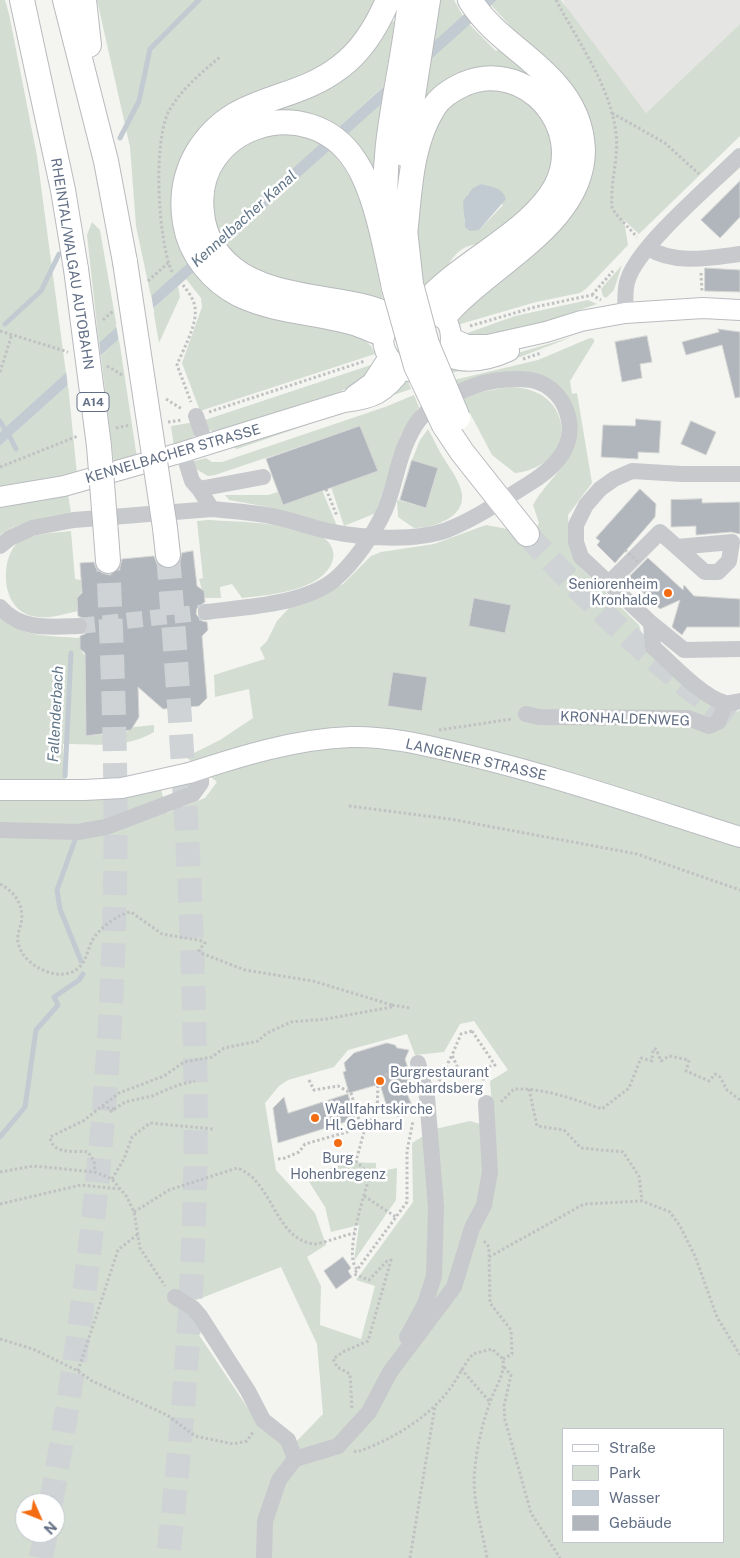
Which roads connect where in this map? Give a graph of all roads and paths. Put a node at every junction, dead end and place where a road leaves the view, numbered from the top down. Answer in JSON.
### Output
{"nodes":[{"id":1,"x":22,"y":0,"type":"edge"},
{"id":2,"x":65,"y":0,"type":"edge"},
{"id":3,"x":84,"y":0,"type":"edge"},
{"id":4,"x":388,"y":0,"type":"edge"},
{"id":5,"x":410,"y":0,"type":"edge"},
{"id":6,"x":428,"y":0,"type":"edge"},
{"id":7,"x":470,"y":0,"type":"edge"},
{"id":8,"x":556,"y":0,"type":"edge"},
{"id":9,"x":612,"y":113,"type":"junction"},
{"id":10,"x":740,"y":156,"type":"edge"},
{"id":11,"x":106,"y":161,"type":"junction"},
{"id":12,"x":703,"y":178,"type":"dead end"},
{"id":13,"x":405,"y":235,"type":"junction"},
{"id":14,"x":200,"y":241,"type":"junction"},
{"id":15,"x":644,"y":244,"type":"junction"},
{"id":16,"x":740,"y":254,"type":"edge"},
{"id":17,"x":700,"y":258,"type":"junction"},
{"id":18,"x":399,"y":282,"type":"junction"},
{"id":19,"x":183,"y":285,"type":"dead end"},
{"id":20,"x":592,"y":295,"type":"dead end"},
{"id":21,"x":703,"y":308,"type":"junction"},
{"id":22,"x":740,"y":310,"type":"edge"},
{"id":23,"x":625,"y":313,"type":"junction"},
{"id":24,"x":387,"y":325,"type":"junction"},
{"id":25,"x":446,"y":329,"type":"junction"},
{"id":26,"x":0,"y":330,"type":"edge"},
{"id":27,"x":12,"y":334,"type":"junction"},
{"id":28,"x":74,"y":354,"type":"dead end"},
{"id":29,"x":367,"y":361,"type":"dead end"},
{"id":30,"x":395,"y":363,"type":"junction"},
{"id":31,"x":0,"y":372,"type":"edge"},
{"id":32,"x":196,"y":416,"type":"junction"},
{"id":33,"x":206,"y":445,"type":"junction"},
{"id":34,"x":183,"y":452,"type":"junction"},
{"id":35,"x":740,"y":474,"type":"edge"},
{"id":36,"x":263,"y":477,"type":"dead end"},
{"id":37,"x":199,"y":489,"type":"junction"},
{"id":38,"x":326,"y":489,"type":"dead end"},
{"id":39,"x":494,"y":492,"type":"junction"},
{"id":40,"x":0,"y":496,"type":"edge"},
{"id":41,"x":331,"y":501,"type":"dead end"},
{"id":42,"x":212,"y":509,"type":"junction"},
{"id":43,"x":527,"y":534,"type":"tunnel mouth"},
{"id":44,"x":370,"y":536,"type":"junction"},
{"id":45,"x":0,"y":546,"type":"edge"},
{"id":46,"x":677,"y":547,"type":"dead end"},
{"id":47,"x":625,"y":550,"type":"dead end"},
{"id":48,"x":168,"y":555,"type":"tunnel mouth"},
{"id":49,"x":108,"y":560,"type":"tunnel mouth"},
{"id":50,"x":638,"y":562,"type":"dead end"},
{"id":51,"x":608,"y":584,"type":"junction"},
{"id":52,"x":0,"y":607,"type":"edge"},
{"id":53,"x":206,"y":612,"type":"tunnel mouth"},
{"id":54,"x":651,"y":623,"type":"junction"},
{"id":55,"x":79,"y":626,"type":"tunnel mouth"},
{"id":56,"x":740,"y":649,"type":"edge"},
{"id":57,"x":733,"y":702,"type":"edge"},
{"id":58,"x":526,"y":714,"type":"dead end"},
{"id":59,"x":195,"y":771,"type":"junction"},
{"id":60,"x":0,"y":790,"type":"edge"},
{"id":61,"x":350,"y":806,"type":"dead end"},
{"id":62,"x":0,"y":830,"type":"edge"},
{"id":63,"x":740,"y":837,"type":"edge"},
{"id":64,"x":0,"y":884,"type":"edge"},
{"id":65,"x":740,"y":890,"type":"edge"},
{"id":66,"x":390,"y":1004,"type":"junction"},
{"id":67,"x":410,"y":1008,"type":"dead end"},
{"id":68,"x":452,"y":1055,"type":"junction"},
{"id":69,"x":418,"y":1063,"type":"joint"},
{"id":70,"x":486,"y":1068,"type":"junction"},
{"id":71,"x":309,"y":1080,"type":"dead end"},
{"id":72,"x":195,"y":1081,"type":"dead end"},
{"id":73,"x":529,"y":1089,"type":"junction"},
{"id":74,"x":427,"y":1097,"type":"junction"},
{"id":75,"x":740,"y":1100,"type":"edge"},
{"id":76,"x":484,"y":1102,"type":"junction"},
{"id":77,"x":101,"y":1106,"type":"junction"},
{"id":78,"x":115,"y":1109,"type":"junction"},
{"id":79,"x":110,"y":1112,"type":"dead end"},
{"id":80,"x":365,"y":1128,"type":"junction"},
{"id":81,"x":213,"y":1129,"type":"dead end"},
{"id":82,"x":354,"y":1130,"type":"junction"},
{"id":83,"x":407,"y":1151,"type":"dead end"},
{"id":84,"x":278,"y":1159,"type":"dead end"},
{"id":85,"x":0,"y":1172,"type":"edge"},
{"id":86,"x":95,"y":1172,"type":"junction"},
{"id":87,"x":112,"y":1180,"type":"junction"},
{"id":88,"x":120,"y":1189,"type":"junction"},
{"id":89,"x":364,"y":1196,"type":"junction"},
{"id":90,"x":642,"y":1201,"type":"junction"},
{"id":91,"x":0,"y":1204,"type":"edge"},
{"id":92,"x":134,"y":1212,"type":"junction"},
{"id":93,"x":396,"y":1217,"type":"junction"},
{"id":94,"x":472,"y":1228,"type":"junction"},
{"id":95,"x":355,"y":1232,"type":"junction"},
{"id":96,"x":138,"y":1234,"type":"junction"},
{"id":97,"x":489,"y":1258,"type":"junction"},
{"id":98,"x":357,"y":1269,"type":"junction"},
{"id":99,"x":176,"y":1298,"type":"joint"},
{"id":100,"x":0,"y":1339,"type":"edge"},
{"id":101,"x":740,"y":1354,"type":"edge"},
{"id":102,"x":503,"y":1359,"type":"junction"},
{"id":103,"x":504,"y":1366,"type":"junction"},
{"id":104,"x":461,"y":1369,"type":"junction"},
{"id":105,"x":78,"y":1371,"type":"junction"},
{"id":106,"x":390,"y":1372,"type":"junction"},
{"id":107,"x":490,"y":1402,"type":"junction"},
{"id":108,"x":435,"y":1406,"type":"junction"},
{"id":109,"x":263,"y":1420,"type":"junction"},
{"id":110,"x":353,"y":1429,"type":"junction"},
{"id":111,"x":338,"y":1446,"type":"junction"},
{"id":112,"x":295,"y":1460,"type":"junction"},
{"id":113,"x":264,"y":1558,"type":"edge"},
{"id":114,"x":410,"y":1558,"type":"edge"},
{"id":115,"x":487,"y":1558,"type":"edge"},
{"id":116,"x":560,"y":1558,"type":"edge"}],
"edges":[{"from":1,"to":49,"type":"highway","name":"RHEINTAL/WALGAU AUTOBAHN","number":"A14","bridge":true},
{"from":2,"to":11,"type":"highway"},
{"from":3,"to":11,"type":"highway"},
{"from":4,"to":14,"type":"highway"},
{"from":5,"to":18,"type":"highway"},
{"from":6,"to":13,"type":"highway"},
{"from":7,"to":25,"type":"highway"},
{"from":8,"to":9,"type":"path"},
{"from":9,"to":12,"type":"path"},
{"from":9,"to":15,"type":"path"},
{"from":10,"to":15,"type":"street"},
{"from":11,"to":48,"type":"highway","bridge":true},
{"from":13,"to":18,"type":"highway"},
{"from":13,"to":25,"type":"highway"},
{"from":14,"to":18,"type":"highway"},
{"from":14,"to":24,"type":"highway"},
{"from":15,"to":17,"type":"street"},
{"from":15,"to":23,"type":"street"},
{"from":16,"to":17,"type":"street"},
{"from":17,"to":21,"type":"path"},
{"from":18,"to":39,"type":"highway","bridge":true},
{"from":19,"to":32,"type":"path"},
{"from":20,"to":25,"type":"path"},
{"from":21,"to":22,"type":"main road"},
{"from":21,"to":23,"type":"main road"},
{"from":23,"to":25,"type":"main road"},
{"from":24,"to":25,"type":"main road"},
{"from":24,"to":30,"type":"main road"},
{"from":25,"to":30,"type":"main road"},
{"from":26,"to":27,"type":"path"},
{"from":27,"to":28,"type":"path"},
{"from":27,"to":31,"type":"path"},
{"from":29,"to":32,"type":"path"},
{"from":30,"to":33,"type":"main road","name":"KENNELBACHER STRASSE"},
{"from":32,"to":33,"type":"street"},
{"from":33,"to":34,"type":"main road","name":"KENNELBACHER STRASSE"},
{"from":34,"to":37,"type":"street"},
{"from":34,"to":40,"type":"main road","name":"KENNELBACHER STRASSE"},
{"from":35,"to":51,"type":"street"},
{"from":36,"to":37,"type":"street"},
{"from":37,"to":42,"type":"street"},
{"from":38,"to":41,"type":"path"},
{"from":39,"to":43,"type":"highway"},
{"from":39,"to":44,"type":"street"},
{"from":39,"to":44,"type":"street"},
{"from":42,"to":44,"type":"street"},
{"from":42,"to":45,"type":"street"},
{"from":44,"to":53,"type":"street"},
{"from":46,"to":51,"type":"street"},
{"from":47,"to":50,"type":"path","bridge":true},
{"from":51,"to":54,"type":"street"},
{"from":52,"to":55,"type":"street"},
{"from":54,"to":56,"type":"street"},
{"from":54,"to":57,"type":"street"},
{"from":57,"to":58,"type":"street","name":"KRONHALDENWEG"},
{"from":59,"to":60,"type":"main road","name":"LANGENER STRASSE","bridge":true},
{"from":59,"to":62,"type":"street"},
{"from":59,"to":63,"type":"main road","name":"LANGENER STRASSE"},
{"from":61,"to":65,"type":"path"},
{"from":64,"to":66,"type":"path"},
{"from":66,"to":67,"type":"path"},
{"from":66,"to":77,"type":"path"},
{"from":68,"to":70,"type":"path"},
{"from":68,"to":70,"type":"path"},
{"from":68,"to":74,"type":"path"},
{"from":69,"to":74,"type":"street"},
{"from":69,"to":80,"type":"path"},
{"from":70,"to":76,"type":"path"},
{"from":71,"to":82,"type":"path"},
{"from":72,"to":78,"type":"path"},
{"from":73,"to":75,"type":"path"},
{"from":73,"to":76,"type":"path"},
{"from":73,"to":90,"type":"path"},
{"from":74,"to":106,"type":"street"},
{"from":76,"to":94,"type":"street"},
{"from":77,"to":78,"type":"path"},
{"from":77,"to":86,"type":"path"},
{"from":78,"to":79,"type":"path"},
{"from":80,"to":82,"type":"path"},
{"from":80,"to":89,"type":"path"},
{"from":81,"to":87,"type":"path"},
{"from":82,"to":84,"type":"path"},
{"from":83,"to":93,"type":"path"},
{"from":85,"to":86,"type":"path"},
{"from":86,"to":87,"type":"path"},
{"from":87,"to":88,"type":"path"},
{"from":88,"to":91,"type":"path"},
{"from":88,"to":92,"type":"path"},
{"from":89,"to":93,"type":"path"},
{"from":89,"to":95,"type":"path"},
{"from":90,"to":97,"type":"path"},
{"from":90,"to":101,"type":"path"},
{"from":92,"to":95,"type":"path"},
{"from":92,"to":96,"type":"path"},
{"from":93,"to":98,"type":"path"},
{"from":94,"to":97,"type":"path"},
{"from":94,"to":106,"type":"street"},
{"from":95,"to":98,"type":"path"},
{"from":96,"to":99,"type":"path"},
{"from":96,"to":105,"type":"path"},
{"from":97,"to":102,"type":"path"},
{"from":98,"to":110,"type":"path"},
{"from":99,"to":109,"type":"street"},
{"from":100,"to":105,"type":"path"},
{"from":102,"to":103,"type":"path"},
{"from":102,"to":104,"type":"path"},
{"from":103,"to":107,"type":"path"},
{"from":103,"to":116,"type":"path"},
{"from":104,"to":107,"type":"path"},
{"from":104,"to":108,"type":"path"},
{"from":105,"to":109,"type":"path"},
{"from":106,"to":110,"type":"street"},
{"from":107,"to":115,"type":"path"},
{"from":108,"to":111,"type":"path"},
{"from":108,"to":114,"type":"path"},
{"from":109,"to":112,"type":"street"},
{"from":110,"to":111,"type":"street"},
{"from":111,"to":112,"type":"street"},
{"from":112,"to":113,"type":"street"}]}
